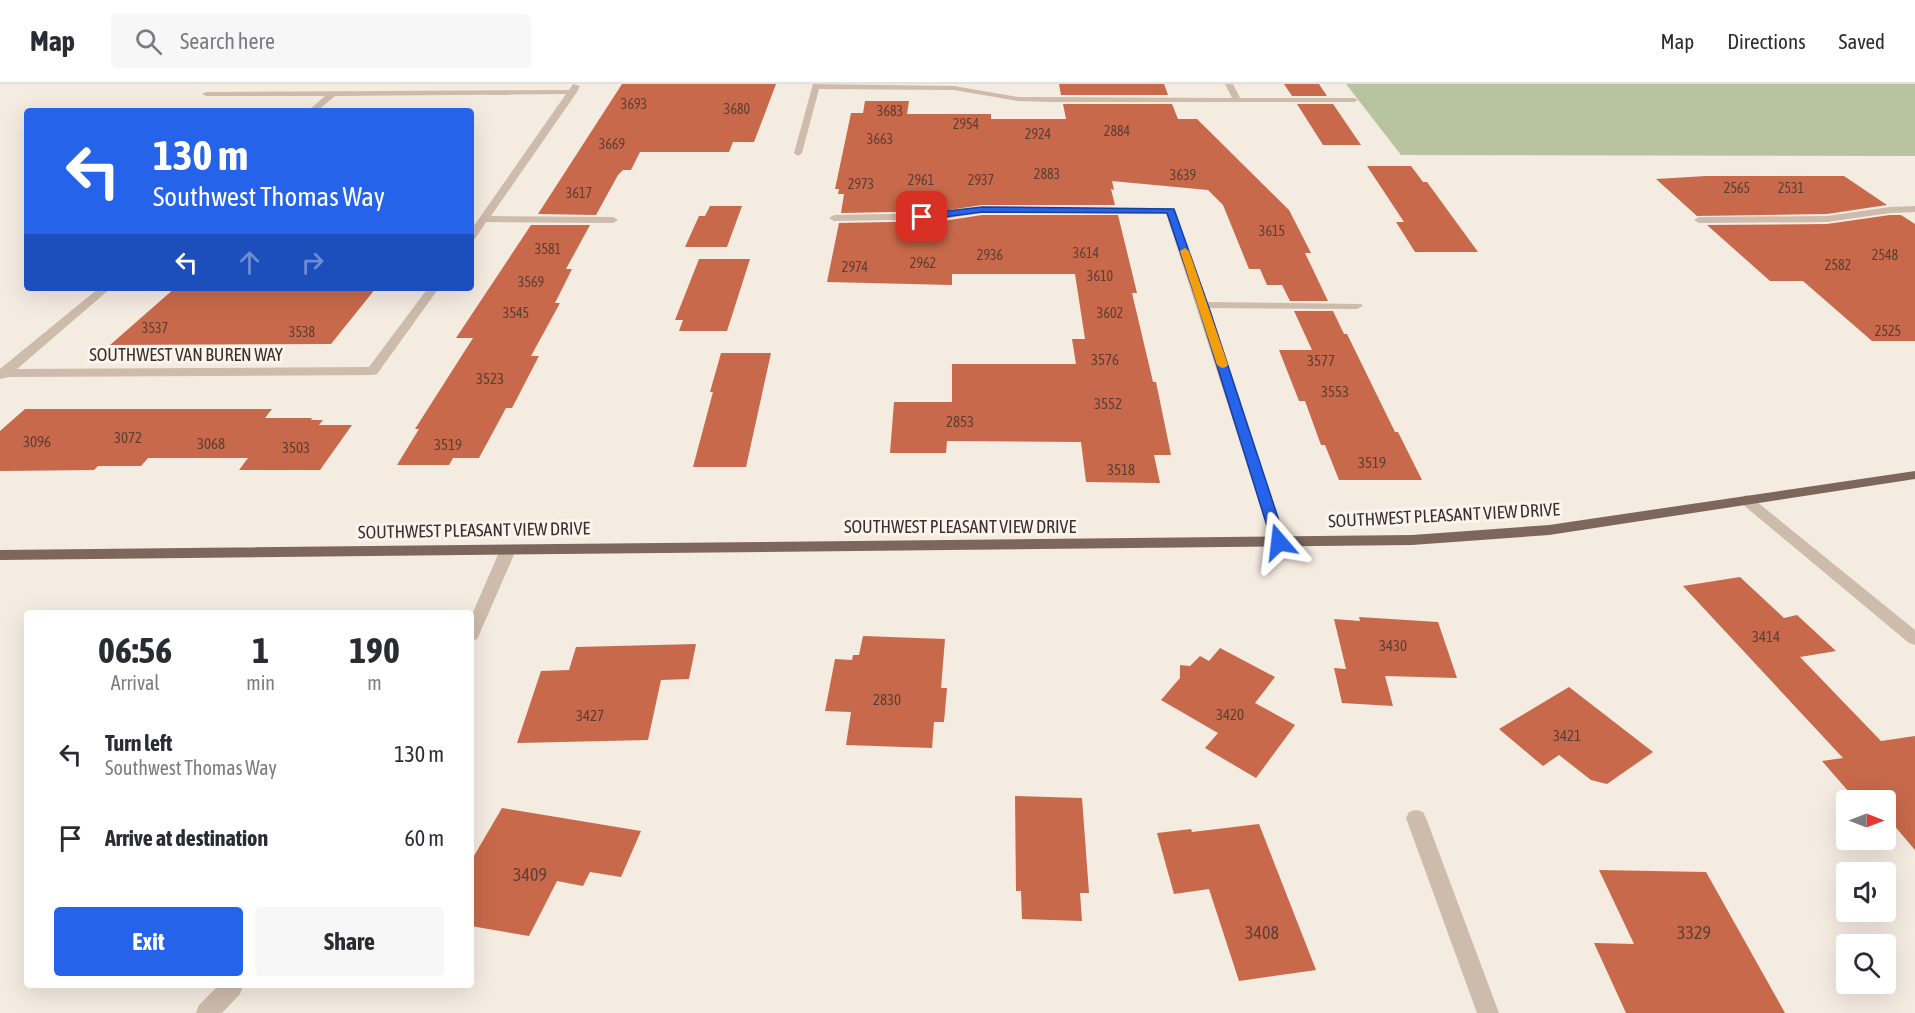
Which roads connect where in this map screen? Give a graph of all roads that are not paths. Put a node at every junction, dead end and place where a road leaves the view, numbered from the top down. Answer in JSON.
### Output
{"nodes":[{"id":1,"x":344,"y":84,"type":"edge"},
{"id":2,"x":1229,"y":84,"type":"edge"},
{"id":3,"x":817,"y":86,"type":"edge"},
{"id":4,"x":575,"y":88,"type":"edge"},
{"id":5,"x":332,"y":93,"type":"junction"},
{"id":6,"x":206,"y":94,"type":"dead end"},
{"id":7,"x":1354,"y":100,"type":"dead end"},
{"id":8,"x":1238,"y":101,"type":"junction"},
{"id":9,"x":315,"y":108,"type":"edge"},
{"id":10,"x":798,"y":153,"type":"dead end"},
{"id":11,"x":1915,"y":209,"type":"edge"},
{"id":12,"x":834,"y":218,"type":"dead end"},
{"id":13,"x":484,"y":219,"type":"junction"},
{"id":14,"x":613,"y":220,"type":"dead end"},
{"id":15,"x":1699,"y":220,"type":"dead end"},
{"id":16,"x":474,"y":233,"type":"edge"},
{"id":17,"x":102,"y":291,"type":"edge"},
{"id":18,"x":432,"y":291,"type":"edge"},
{"id":19,"x":1203,"y":305,"type":"junction"},
{"id":20,"x":1357,"y":306,"type":"dead end"},
{"id":21,"x":2,"y":374,"type":"edge"},
{"id":22,"x":1915,"y":475,"type":"edge"},
{"id":23,"x":1746,"y":500,"type":"junction"},
{"id":24,"x":1279,"y":542,"type":"junction"},
{"id":25,"x":508,"y":550,"type":"junction"},
{"id":26,"x":0,"y":555,"type":"edge"},
{"id":27,"x":474,"y":628,"type":"edge"},
{"id":28,"x":1915,"y":639,"type":"edge"},
{"id":29,"x":1416,"y":818,"type":"dead end"},
{"id":30,"x":230,"y":988,"type":"edge"},
{"id":31,"x":207,"y":1013,"type":"edge"},
{"id":32,"x":1488,"y":1013,"type":"edge"}],
"edges":[{"from":1,"to":5,"type":"street"},
{"from":2,"to":8,"type":"street"},
{"from":3,"to":8,"type":"street"},
{"from":3,"to":10,"type":"street"},
{"from":4,"to":5,"type":"street"},
{"from":4,"to":13,"type":"street"},
{"from":5,"to":6,"type":"street"},
{"from":5,"to":9,"type":"street"},
{"from":7,"to":8,"type":"street"},
{"from":11,"to":15,"type":"street"},
{"from":12,"to":19,"type":"street"},
{"from":13,"to":14,"type":"street"},
{"from":13,"to":16,"type":"street"},
{"from":17,"to":21,"type":"street"},
{"from":18,"to":21,"type":"street","name":"SOUTHWEST VAN BUREN WAY"},
{"from":19,"to":20,"type":"street"},
{"from":19,"to":24,"type":"street"},
{"from":22,"to":23,"type":"main road","name":"SOUTHWEST PLEASANT VIEW DRIVE"},
{"from":23,"to":24,"type":"main road","name":"SOUTHWEST PLEASANT VIEW DRIVE"},
{"from":23,"to":28,"type":"street"},
{"from":24,"to":25,"type":"main road","name":"SOUTHWEST PLEASANT VIEW DRIVE"},
{"from":25,"to":26,"type":"main road","name":"SOUTHWEST PLEASANT VIEW DRIVE"},
{"from":25,"to":27,"type":"street"},
{"from":29,"to":32,"type":"street"},
{"from":30,"to":31,"type":"street"}]}
